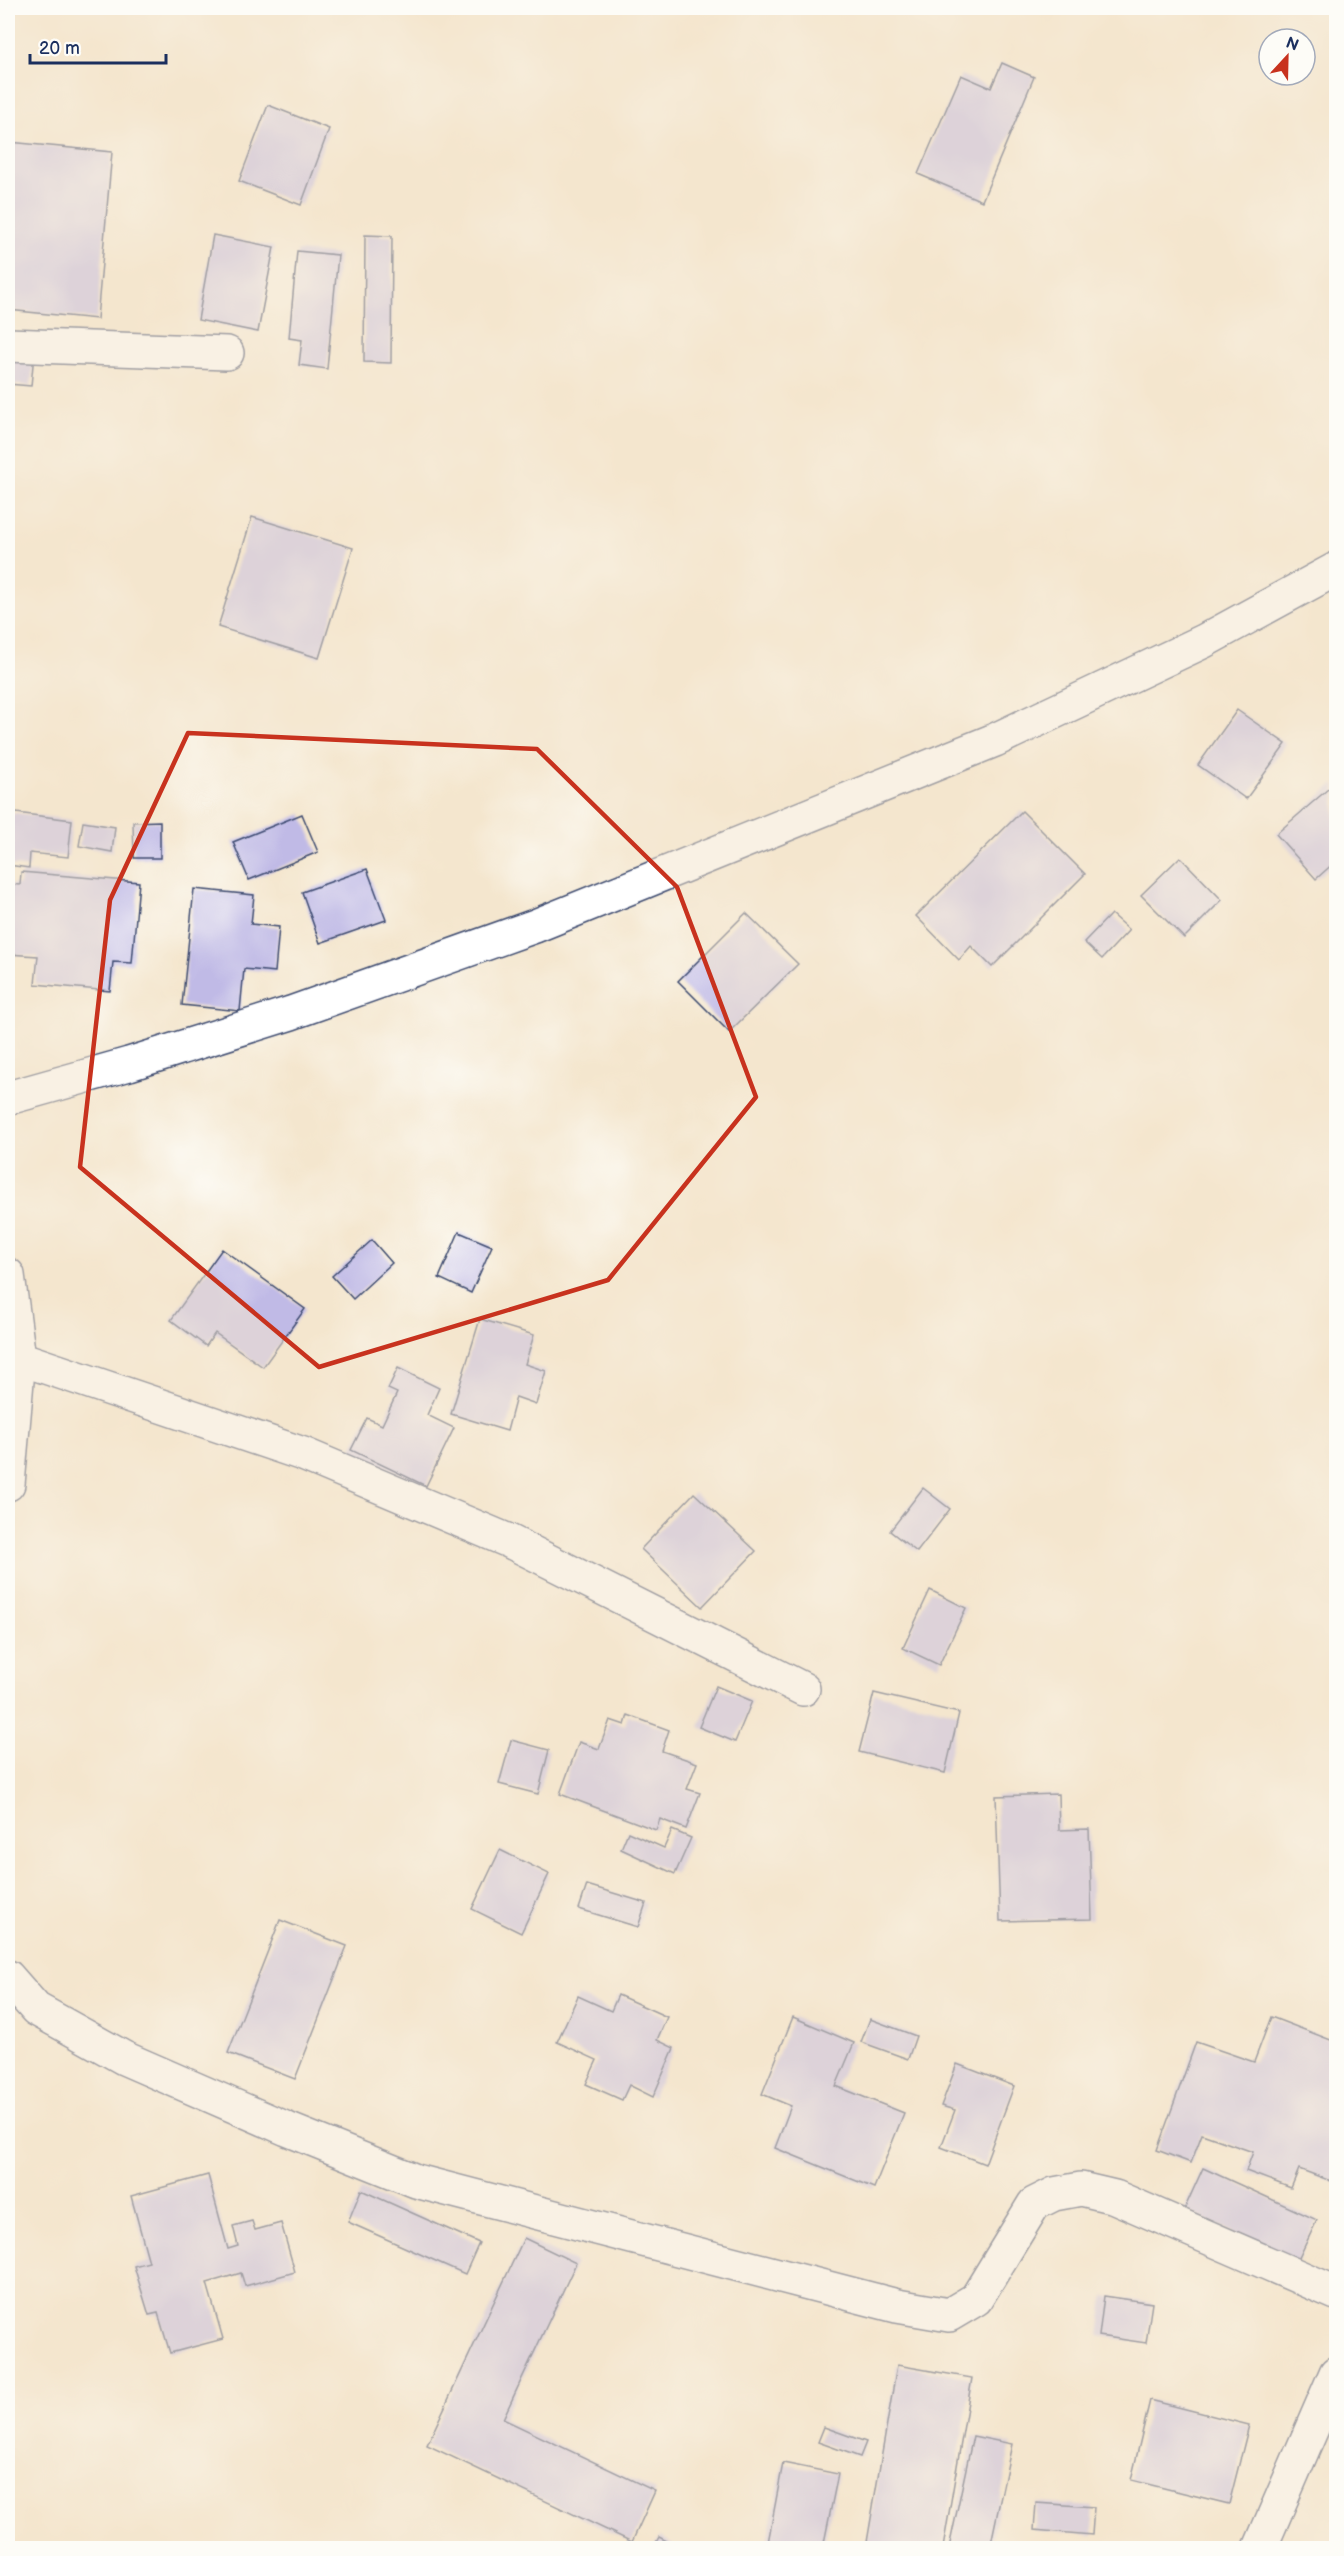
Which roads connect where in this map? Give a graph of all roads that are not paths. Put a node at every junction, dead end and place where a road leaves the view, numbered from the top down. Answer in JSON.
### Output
{"nodes":[{"id":1,"x":8,"y":345,"type":"edge"},
{"id":2,"x":227,"y":353,"type":"dead end"},
{"id":3,"x":1336,"y":569,"type":"edge"},
{"id":4,"x":8,"y":1098,"type":"edge"},
{"id":5,"x":8,"y":1275,"type":"edge"},
{"id":6,"x":20,"y":1358,"type":"junction"},
{"id":7,"x":8,"y":1465,"type":"edge"},
{"id":8,"x":803,"y":1689,"type":"dead end"},
{"id":9,"x":8,"y":1977,"type":"edge"},
{"id":10,"x":1336,"y":2293,"type":"edge"},
{"id":11,"x":1336,"y":2373,"type":"edge"},
{"id":12,"x":1260,"y":2548,"type":"edge"}],
"edges":[{"from":1,"to":2,"type":"street"},
{"from":3,"to":4,"type":"street"},
{"from":5,"to":6,"type":"street"},
{"from":6,"to":7,"type":"street"},
{"from":6,"to":8,"type":"street"},
{"from":9,"to":10,"type":"street"},
{"from":11,"to":12,"type":"street"}]}
